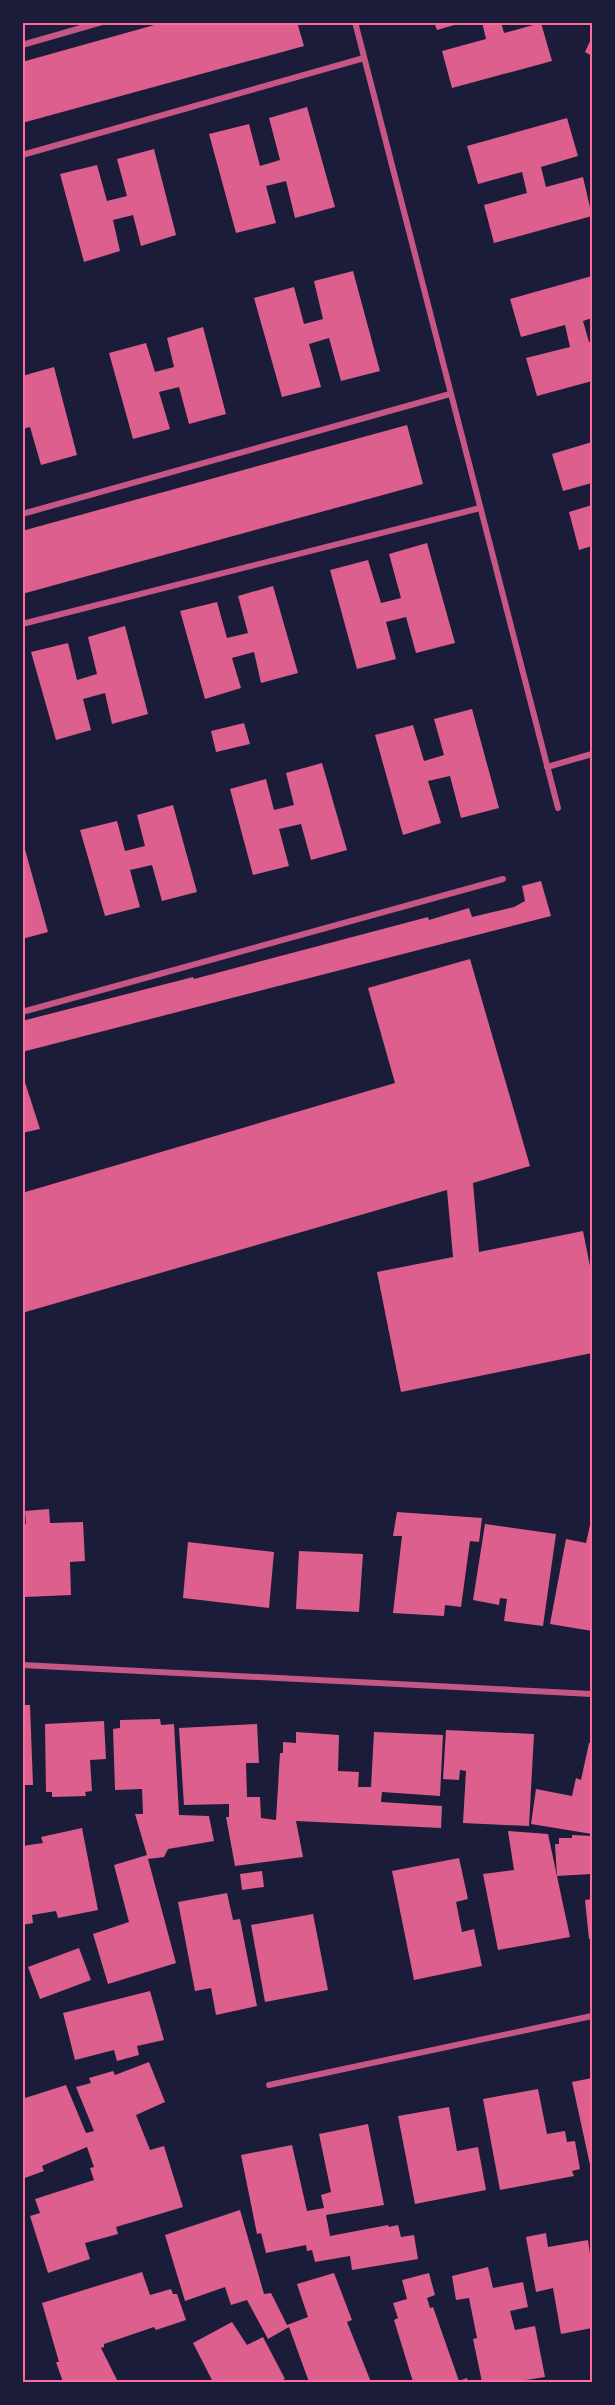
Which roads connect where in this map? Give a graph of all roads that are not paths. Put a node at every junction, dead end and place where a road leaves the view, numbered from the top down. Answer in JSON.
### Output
{"nodes":[{"id":1,"x":102,"y":22,"type":"edge"},
{"id":2,"x":355,"y":22,"type":"edge"},
{"id":3,"x":22,"y":45,"type":"edge"},
{"id":4,"x":364,"y":58,"type":"junction"},
{"id":5,"x":22,"y":154,"type":"edge"},
{"id":6,"x":450,"y":394,"type":"junction"},
{"id":7,"x":480,"y":508,"type":"junction"},
{"id":8,"x":22,"y":514,"type":"edge"},
{"id":9,"x":22,"y":624,"type":"edge"},
{"id":10,"x":592,"y":754,"type":"edge"},
{"id":11,"x":547,"y":767,"type":"junction"},
{"id":12,"x":558,"y":808,"type":"dead end"},
{"id":13,"x":503,"y":879,"type":"dead end"},
{"id":14,"x":22,"y":1012,"type":"edge"},
{"id":15,"x":22,"y":1665,"type":"edge"},
{"id":16,"x":592,"y":1694,"type":"edge"},
{"id":17,"x":592,"y":2016,"type":"edge"},
{"id":18,"x":269,"y":2085,"type":"dead end"}],
"edges":[{"from":1,"to":3,"type":"street"},
{"from":2,"to":4,"type":"street"},
{"from":4,"to":5,"type":"street"},
{"from":4,"to":6,"type":"street"},
{"from":6,"to":7,"type":"street"},
{"from":6,"to":8,"type":"street"},
{"from":7,"to":9,"type":"street"},
{"from":7,"to":11,"type":"street"},
{"from":10,"to":11,"type":"street"},
{"from":11,"to":12,"type":"street"},
{"from":13,"to":14,"type":"street"},
{"from":15,"to":16,"type":"street"},
{"from":17,"to":18,"type":"street"}]}
